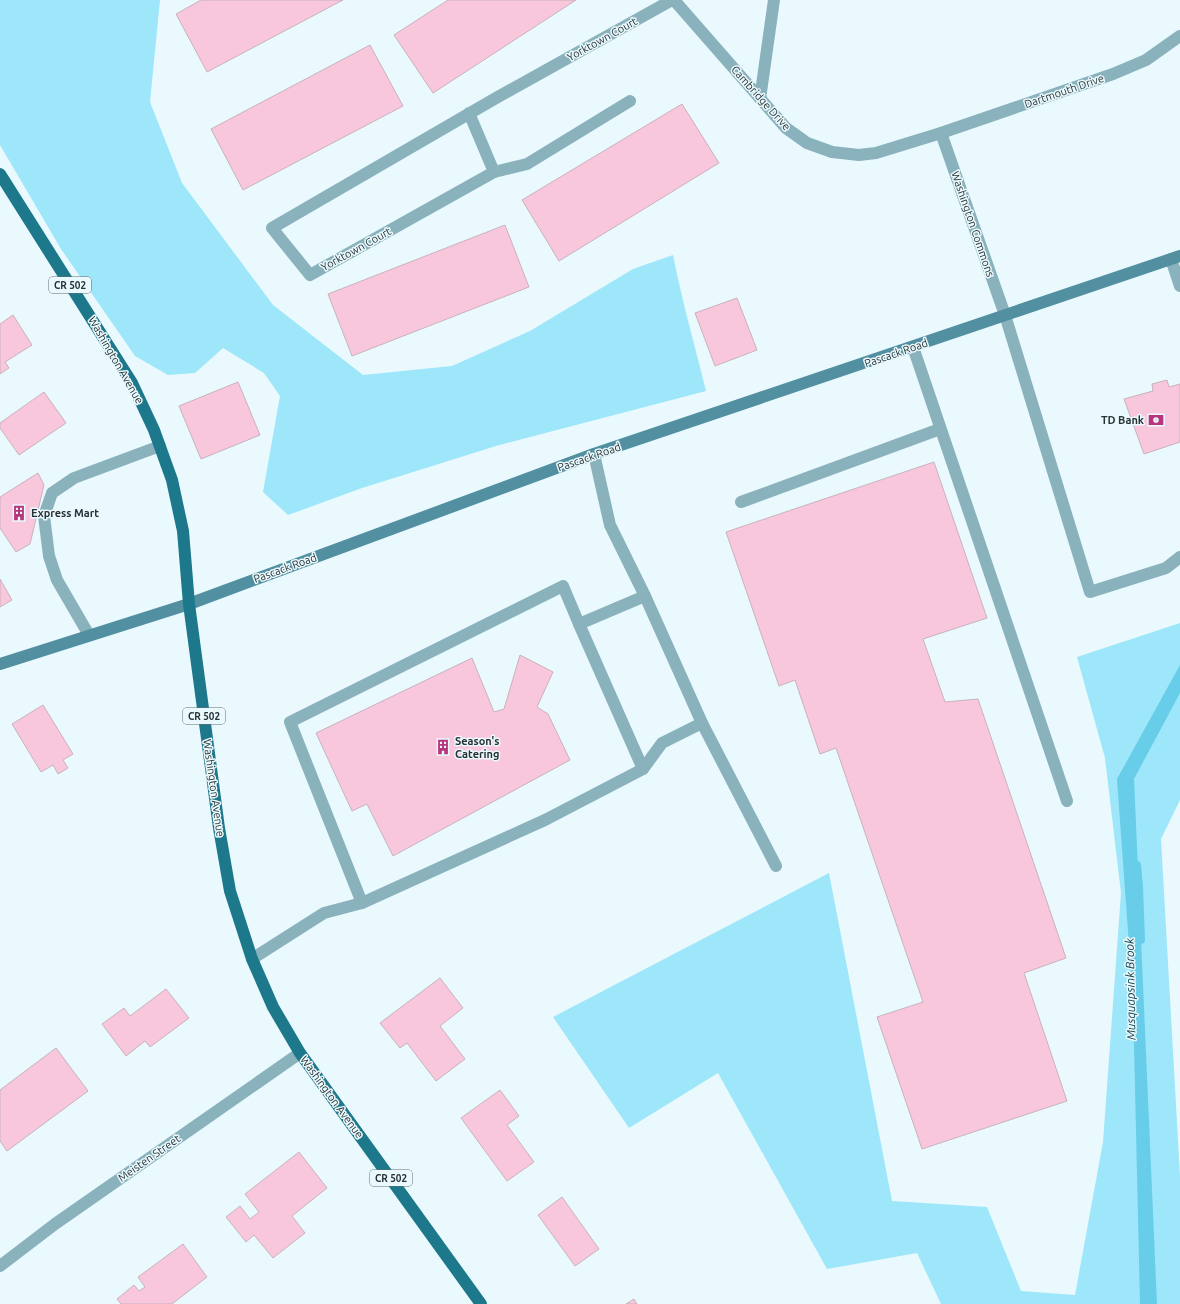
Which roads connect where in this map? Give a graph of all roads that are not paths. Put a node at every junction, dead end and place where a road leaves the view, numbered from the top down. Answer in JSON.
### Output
{"nodes":[{"id":1,"x":673,"y":0,"type":"edge"},
{"id":2,"x":774,"y":0,"type":"edge"},
{"id":3,"x":1180,"y":36,"type":"edge"},
{"id":4,"x":760,"y":99,"type":"junction"},
{"id":5,"x":630,"y":101,"type":"dead end"},
{"id":6,"x":470,"y":113,"type":"junction"},
{"id":7,"x":942,"y":133,"type":"junction"},
{"id":8,"x":494,"y":172,"type":"junction"},
{"id":9,"x":0,"y":174,"type":"edge"},
{"id":10,"x":1175,"y":258,"type":"edge"},
{"id":11,"x":1180,"y":286,"type":"edge"},
{"id":12,"x":1005,"y":315,"type":"junction"},
{"id":13,"x":913,"y":348,"type":"junction"},
{"id":14,"x":940,"y":429,"type":"junction"},
{"id":15,"x":160,"y":446,"type":"junction"},
{"id":16,"x":594,"y":454,"type":"junction"},
{"id":17,"x":741,"y":502,"type":"dead end"},
{"id":18,"x":1180,"y":557,"type":"edge"},
{"id":19,"x":645,"y":596,"type":"junction"},
{"id":20,"x":189,"y":604,"type":"junction"},
{"id":21,"x":579,"y":624,"type":"junction"},
{"id":22,"x":90,"y":635,"type":"junction"},
{"id":23,"x":0,"y":664,"type":"edge"},
{"id":24,"x":702,"y":723,"type":"junction"},
{"id":25,"x":643,"y":769,"type":"junction"},
{"id":26,"x":1067,"y":801,"type":"dead end"},
{"id":27,"x":776,"y":866,"type":"dead end"},
{"id":28,"x":362,"y":902,"type":"junction"},
{"id":29,"x":252,"y":959,"type":"junction"},
{"id":30,"x":300,"y":1053,"type":"junction"},
{"id":31,"x":0,"y":1266,"type":"edge"},
{"id":32,"x":481,"y":1304,"type":"edge"}],
"edges":[{"from":1,"to":4,"type":"street","name":"Cambridge Drive"},
{"from":1,"to":6,"type":"street","name":"Yorktown Court"},
{"from":2,"to":4,"type":"street"},
{"from":3,"to":7,"type":"street","name":"Dartmouth Drive"},
{"from":4,"to":7,"type":"street","name":"Cambridge Drive"},
{"from":5,"to":8,"type":"street"},
{"from":6,"to":8,"type":"street"},
{"from":6,"to":8,"type":"street","name":"Yorktown Court"},
{"from":7,"to":12,"type":"street","name":"Washington Commons"},
{"from":9,"to":15,"type":"main road","name":"Washington Avenue","number":"CR 502"},
{"from":10,"to":11,"type":"street"},
{"from":10,"to":12,"type":"street","name":"Pascack Road"},
{"from":12,"to":13,"type":"street","name":"Pascack Road"},
{"from":12,"to":18,"type":"street","name":"Washington Commons"},
{"from":13,"to":14,"type":"street"},
{"from":13,"to":16,"type":"street","name":"Pascack Road"},
{"from":14,"to":17,"type":"street"},
{"from":14,"to":26,"type":"street"},
{"from":15,"to":20,"type":"main road","name":"Washington Avenue","number":"CR 502"},
{"from":15,"to":22,"type":"street"},
{"from":16,"to":19,"type":"street"},
{"from":16,"to":20,"type":"street","name":"Pascack Road"},
{"from":19,"to":21,"type":"street"},
{"from":19,"to":24,"type":"street"},
{"from":20,"to":22,"type":"street","name":"Pascack Road"},
{"from":20,"to":29,"type":"main road","name":"Washington Avenue","number":"CR 502"},
{"from":21,"to":25,"type":"street"},
{"from":21,"to":28,"type":"street"},
{"from":22,"to":23,"type":"street","name":"Pascack Road"},
{"from":24,"to":25,"type":"street"},
{"from":24,"to":27,"type":"street"},
{"from":25,"to":28,"type":"street"},
{"from":28,"to":29,"type":"street"},
{"from":29,"to":30,"type":"main road","name":"Washington Avenue","number":"CR 502"},
{"from":30,"to":31,"type":"street","name":"Meisten Street"},
{"from":30,"to":32,"type":"main road","name":"Washington Avenue","number":"CR 502"}]}
